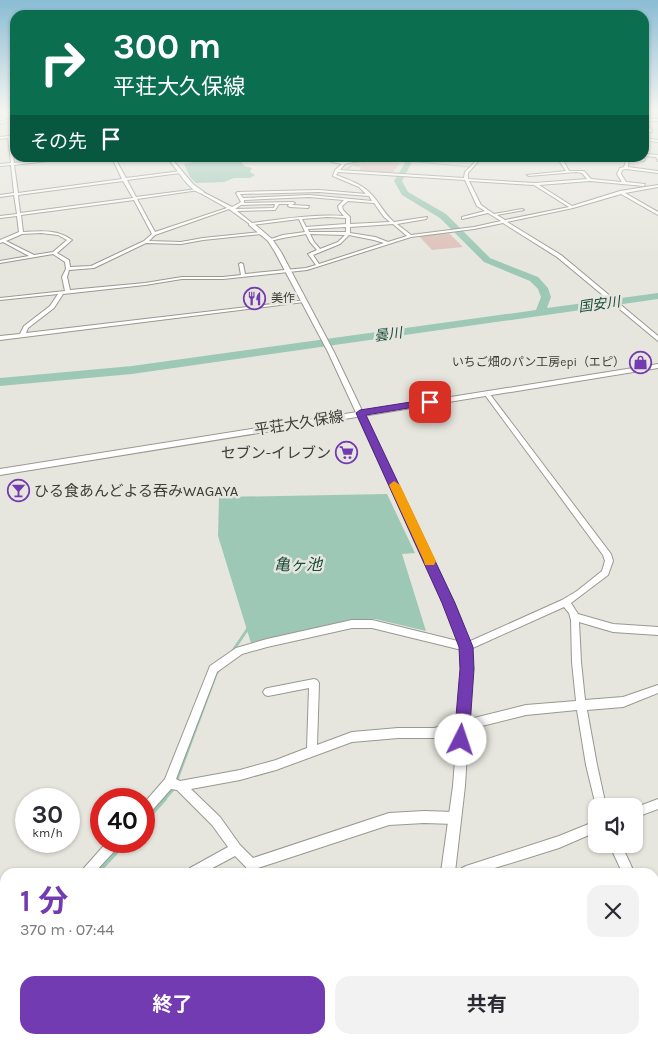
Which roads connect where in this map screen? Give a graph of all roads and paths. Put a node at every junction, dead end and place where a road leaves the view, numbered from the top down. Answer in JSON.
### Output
{"nodes":[{"id":1,"x":32,"y":162,"type":"edge"},
{"id":2,"x":115,"y":162,"type":"edge"},
{"id":3,"x":172,"y":162,"type":"edge"},
{"id":4,"x":338,"y":162,"type":"edge"},
{"id":5,"x":349,"y":162,"type":"edge"},
{"id":6,"x":476,"y":162,"type":"edge"},
{"id":7,"x":562,"y":162,"type":"edge"},
{"id":8,"x":627,"y":162,"type":"edge"},
{"id":9,"x":344,"y":163,"type":"junction"},
{"id":10,"x":13,"y":164,"type":"junction"},
{"id":11,"x":0,"y":166,"type":"edge"},
{"id":12,"x":626,"y":168,"type":"junction"},
{"id":13,"x":336,"y":171,"type":"junction"},
{"id":14,"x":568,"y":171,"type":"junction"},
{"id":15,"x":180,"y":172,"type":"junction"},
{"id":16,"x":658,"y":172,"type":"edge"},
{"id":17,"x":529,"y":175,"type":"dead end"},
{"id":18,"x":124,"y":180,"type":"junction"},
{"id":19,"x":467,"y":180,"type":"junction"},
{"id":20,"x":590,"y":180,"type":"junction"},
{"id":21,"x":624,"y":182,"type":"junction"},
{"id":22,"x":535,"y":184,"type":"junction"},
{"id":23,"x":656,"y":185,"type":"edge"},
{"id":24,"x":284,"y":186,"type":"dead end"},
{"id":25,"x":197,"y":190,"type":"junction"},
{"id":26,"x":282,"y":191,"type":"junction"},
{"id":27,"x":620,"y":192,"type":"junction"},
{"id":28,"x":203,"y":193,"type":"joint"},
{"id":29,"x":16,"y":194,"type":"junction"},
{"id":30,"x":0,"y":196,"type":"edge"},
{"id":31,"x":370,"y":196,"type":"junction"},
{"id":32,"x":281,"y":197,"type":"junction"},
{"id":33,"x":298,"y":197,"type":"junction"},
{"id":34,"x":316,"y":197,"type":"junction"},
{"id":35,"x":242,"y":198,"type":"junction"},
{"id":36,"x":134,"y":199,"type":"junction"},
{"id":37,"x":347,"y":200,"type":"junction"},
{"id":38,"x":375,"y":202,"type":"junction"},
{"id":39,"x":278,"y":203,"type":"junction"},
{"id":40,"x":293,"y":203,"type":"junction"},
{"id":41,"x":240,"y":204,"type":"junction"},
{"id":42,"x":572,"y":207,"type":"junction"},
{"id":43,"x":308,"y":208,"type":"junction"},
{"id":44,"x":231,"y":209,"type":"junction"},
{"id":45,"x":291,"y":210,"type":"dead end"},
{"id":46,"x":522,"y":210,"type":"dead end"},
{"id":47,"x":328,"y":211,"type":"dead end"},
{"id":48,"x":487,"y":212,"type":"junction"},
{"id":49,"x":343,"y":213,"type":"junction"},
{"id":50,"x":658,"y":214,"type":"edge"},
{"id":51,"x":19,"y":215,"type":"junction"},
{"id":52,"x":492,"y":215,"type":"junction"},
{"id":53,"x":0,"y":217,"type":"edge"},
{"id":54,"x":308,"y":217,"type":"junction"},
{"id":55,"x":348,"y":217,"type":"junction"},
{"id":56,"x":426,"y":218,"type":"dead end"},
{"id":57,"x":462,"y":218,"type":"dead end"},
{"id":58,"x":298,"y":219,"type":"junction"},
{"id":59,"x":502,"y":222,"type":"junction"},
{"id":60,"x":393,"y":223,"type":"junction"},
{"id":61,"x":251,"y":224,"type":"junction"},
{"id":62,"x":349,"y":224,"type":"junction"},
{"id":63,"x":304,"y":228,"type":"junction"},
{"id":64,"x":21,"y":233,"type":"junction"},
{"id":65,"x":261,"y":233,"type":"junction"},
{"id":66,"x":154,"y":234,"type":"junction"},
{"id":67,"x":308,"y":234,"type":"junction"},
{"id":68,"x":348,"y":234,"type":"junction"},
{"id":69,"x":411,"y":236,"type":"junction"},
{"id":70,"x":270,"y":240,"type":"junction"},
{"id":71,"x":1,"y":241,"type":"edge"},
{"id":72,"x":145,"y":242,"type":"junction"},
{"id":73,"x":418,"y":242,"type":"dead end"},
{"id":74,"x":388,"y":243,"type":"junction"},
{"id":75,"x":319,"y":250,"type":"junction"},
{"id":76,"x":54,"y":253,"type":"junction"},
{"id":77,"x":33,"y":256,"type":"junction"},
{"id":78,"x":0,"y":262,"type":"edge"},
{"id":79,"x":241,"y":264,"type":"dead end"},
{"id":80,"x":319,"y":266,"type":"junction"},
{"id":81,"x":68,"y":269,"type":"junction"},
{"id":82,"x":288,"y":271,"type":"junction"},
{"id":83,"x":243,"y":276,"type":"junction"},
{"id":84,"x":68,"y":292,"type":"junction"},
{"id":85,"x":61,"y":293,"type":"junction"},
{"id":86,"x":0,"y":301,"type":"edge"},
{"id":87,"x":304,"y":301,"type":"junction"},
{"id":88,"x":22,"y":336,"type":"junction"},
{"id":89,"x":0,"y":338,"type":"edge"},
{"id":90,"x":658,"y":339,"type":"edge"},
{"id":91,"x":658,"y":366,"type":"edge"},
{"id":92,"x":487,"y":394,"type":"junction"},
{"id":93,"x":360,"y":413,"type":"junction"},
{"id":94,"x":0,"y":472,"type":"edge"},
{"id":95,"x":565,"y":603,"type":"junction"},
{"id":96,"x":576,"y":617,"type":"junction"},
{"id":97,"x":658,"y":631,"type":"edge"},
{"id":98,"x":466,"y":647,"type":"junction"},
{"id":99,"x":658,"y":689,"type":"edge"},
{"id":100,"x":268,"y":692,"type":"dead end"},
{"id":101,"x":582,"y":707,"type":"junction"},
{"id":102,"x":462,"y":725,"type":"junction"},
{"id":103,"x":312,"y":751,"type":"junction"},
{"id":104,"x":169,"y":783,"type":"junction"},
{"id":105,"x":180,"y":786,"type":"junction"},
{"id":106,"x":599,"y":798,"type":"edge"},
{"id":107,"x":155,"y":799,"type":"edge"},
{"id":108,"x":658,"y":804,"type":"edge"},
{"id":109,"x":643,"y":810,"type":"edge"},
{"id":110,"x":455,"y":818,"type":"junction"},
{"id":111,"x":588,"y":830,"type":"edge"},
{"id":112,"x":236,"y":849,"type":"junction"},
{"id":113,"x":105,"y":853,"type":"edge"},
{"id":114,"x":619,"y":853,"type":"edge"},
{"id":115,"x":92,"y":868,"type":"edge"},
{"id":116,"x":201,"y":868,"type":"edge"},
{"id":117,"x":252,"y":868,"type":"edge"},
{"id":118,"x":449,"y":868,"type":"edge"},
{"id":119,"x":478,"y":868,"type":"edge"},
{"id":120,"x":626,"y":868,"type":"edge"}],
"edges":[{"from":1,"to":10,"type":"street"},
{"from":2,"to":18,"type":"street"},
{"from":3,"to":15,"type":"street"},
{"from":4,"to":9,"type":"street"},
{"from":5,"to":9,"type":"street"},
{"from":6,"to":19,"type":"street"},
{"from":7,"to":14,"type":"street"},
{"from":8,"to":12,"type":"street"},
{"from":9,"to":13,"type":"street"},
{"from":10,"to":11,"type":"street"},
{"from":10,"to":29,"type":"street"},
{"from":12,"to":16,"type":"street"},
{"from":12,"to":21,"type":"street"},
{"from":13,"to":19,"type":"street"},
{"from":13,"to":31,"type":"street"},
{"from":14,"to":17,"type":"street"},
{"from":14,"to":20,"type":"street"},
{"from":15,"to":18,"type":"street"},
{"from":15,"to":25,"type":"street"},
{"from":18,"to":29,"type":"street"},
{"from":18,"to":36,"type":"street"},
{"from":19,"to":22,"type":"street"},
{"from":19,"to":48,"type":"street"},
{"from":20,"to":21,"type":"street"},
{"from":20,"to":22,"type":"street"},
{"from":21,"to":23,"type":"street"},
{"from":22,"to":42,"type":"street"},
{"from":23,"to":27,"type":"street"},
{"from":24,"to":26,"type":"street"},
{"from":25,"to":28,"type":"street"},
{"from":25,"to":36,"type":"street"},
{"from":26,"to":31,"type":"street"},
{"from":26,"to":32,"type":"street"},
{"from":26,"to":35,"type":"street"},
{"from":27,"to":42,"type":"street"},
{"from":27,"to":50,"type":"street"},
{"from":28,"to":44,"type":"street"},
{"from":29,"to":30,"type":"street"},
{"from":29,"to":51,"type":"street"},
{"from":31,"to":38,"type":"street"},
{"from":32,"to":33,"type":"street"},
{"from":32,"to":35,"type":"street"},
{"from":33,"to":34,"type":"street"},
{"from":33,"to":40,"type":"street"},
{"from":34,"to":37,"type":"street"},
{"from":34,"to":43,"type":"street"},
{"from":35,"to":41,"type":"street"},
{"from":36,"to":51,"type":"street"},
{"from":36,"to":66,"type":"street"},
{"from":37,"to":38,"type":"street"},
{"from":37,"to":49,"type":"street"},
{"from":38,"to":60,"type":"street"},
{"from":39,"to":40,"type":"street"},
{"from":39,"to":41,"type":"street"},
{"from":39,"to":44,"type":"street"},
{"from":40,"to":43,"type":"street"},
{"from":41,"to":44,"type":"street"},
{"from":42,"to":59,"type":"street"},
{"from":43,"to":54,"type":"street"},
{"from":44,"to":61,"type":"street"},
{"from":44,"to":66,"type":"street"},
{"from":45,"to":58,"type":"street"},
{"from":46,"to":52,"type":"street"},
{"from":47,"to":49,"type":"street"},
{"from":48,"to":52,"type":"street"},
{"from":48,"to":57,"type":"street"},
{"from":49,"to":55,"type":"street"},
{"from":51,"to":53,"type":"street"},
{"from":51,"to":64,"type":"street"},
{"from":52,"to":59,"type":"street"},
{"from":54,"to":55,"type":"street"},
{"from":54,"to":58,"type":"street"},
{"from":55,"to":62,"type":"street"},
{"from":56,"to":60,"type":"street"},
{"from":58,"to":61,"type":"street"},
{"from":58,"to":63,"type":"street"},
{"from":59,"to":69,"type":"street"},
{"from":59,"to":90,"type":"street"},
{"from":60,"to":62,"type":"street"},
{"from":60,"to":69,"type":"street"},
{"from":61,"to":65,"type":"street"},
{"from":62,"to":63,"type":"street"},
{"from":62,"to":68,"type":"street"},
{"from":63,"to":67,"type":"street"},
{"from":64,"to":71,"type":"street"},
{"from":64,"to":76,"type":"street"},
{"from":65,"to":70,"type":"street"},
{"from":65,"to":72,"type":"street"},
{"from":66,"to":72,"type":"street"},
{"from":67,"to":68,"type":"street"},
{"from":67,"to":70,"type":"street"},
{"from":67,"to":75,"type":"street"},
{"from":68,"to":74,"type":"street"},
{"from":68,"to":75,"type":"street"},
{"from":69,"to":73,"type":"street"},
{"from":69,"to":74,"type":"street"},
{"from":70,"to":82,"type":"street"},
{"from":71,"to":77,"type":"street"},
{"from":72,"to":81,"type":"street"},
{"from":74,"to":80,"type":"street"},
{"from":75,"to":80,"type":"street"},
{"from":76,"to":77,"type":"street"},
{"from":76,"to":81,"type":"street"},
{"from":77,"to":78,"type":"street"},
{"from":79,"to":83,"type":"street"},
{"from":80,"to":82,"type":"street"},
{"from":81,"to":84,"type":"street"},
{"from":82,"to":83,"type":"street"},
{"from":82,"to":87,"type":"street"},
{"from":83,"to":84,"type":"street"},
{"from":84,"to":85,"type":"street"},
{"from":85,"to":86,"type":"street"},
{"from":85,"to":88,"type":"street"},
{"from":87,"to":88,"type":"street"},
{"from":87,"to":93,"type":"street"},
{"from":88,"to":89,"type":"street"},
{"from":91,"to":92,"type":"main road","name":"平荘大久保線"},
{"from":92,"to":93,"type":"main road","name":"平荘大久保線"},
{"from":92,"to":95,"type":"street"},
{"from":93,"to":94,"type":"main road","name":"平荘大久保線"},
{"from":93,"to":98,"type":"street"},
{"from":95,"to":96,"type":"street"},
{"from":95,"to":98,"type":"street"},
{"from":96,"to":97,"type":"street"},
{"from":96,"to":101,"type":"street"},
{"from":98,"to":102,"type":"street"},
{"from":98,"to":104,"type":"street"},
{"from":99,"to":101,"type":"street"},
{"from":100,"to":103,"type":"street"},
{"from":101,"to":102,"type":"street"},
{"from":101,"to":106,"type":"street"},
{"from":102,"to":103,"type":"street"},
{"from":102,"to":110,"type":"street"},
{"from":103,"to":105,"type":"street"},
{"from":104,"to":105,"type":"street"},
{"from":104,"to":107,"type":"street"},
{"from":105,"to":112,"type":"street"},
{"from":108,"to":109,"type":"street"},
{"from":110,"to":117,"type":"street"},
{"from":110,"to":118,"type":"street"},
{"from":111,"to":119,"type":"street"},
{"from":112,"to":116,"type":"street"},
{"from":112,"to":117,"type":"street"},
{"from":113,"to":115,"type":"street"},
{"from":114,"to":120,"type":"street"}]}
